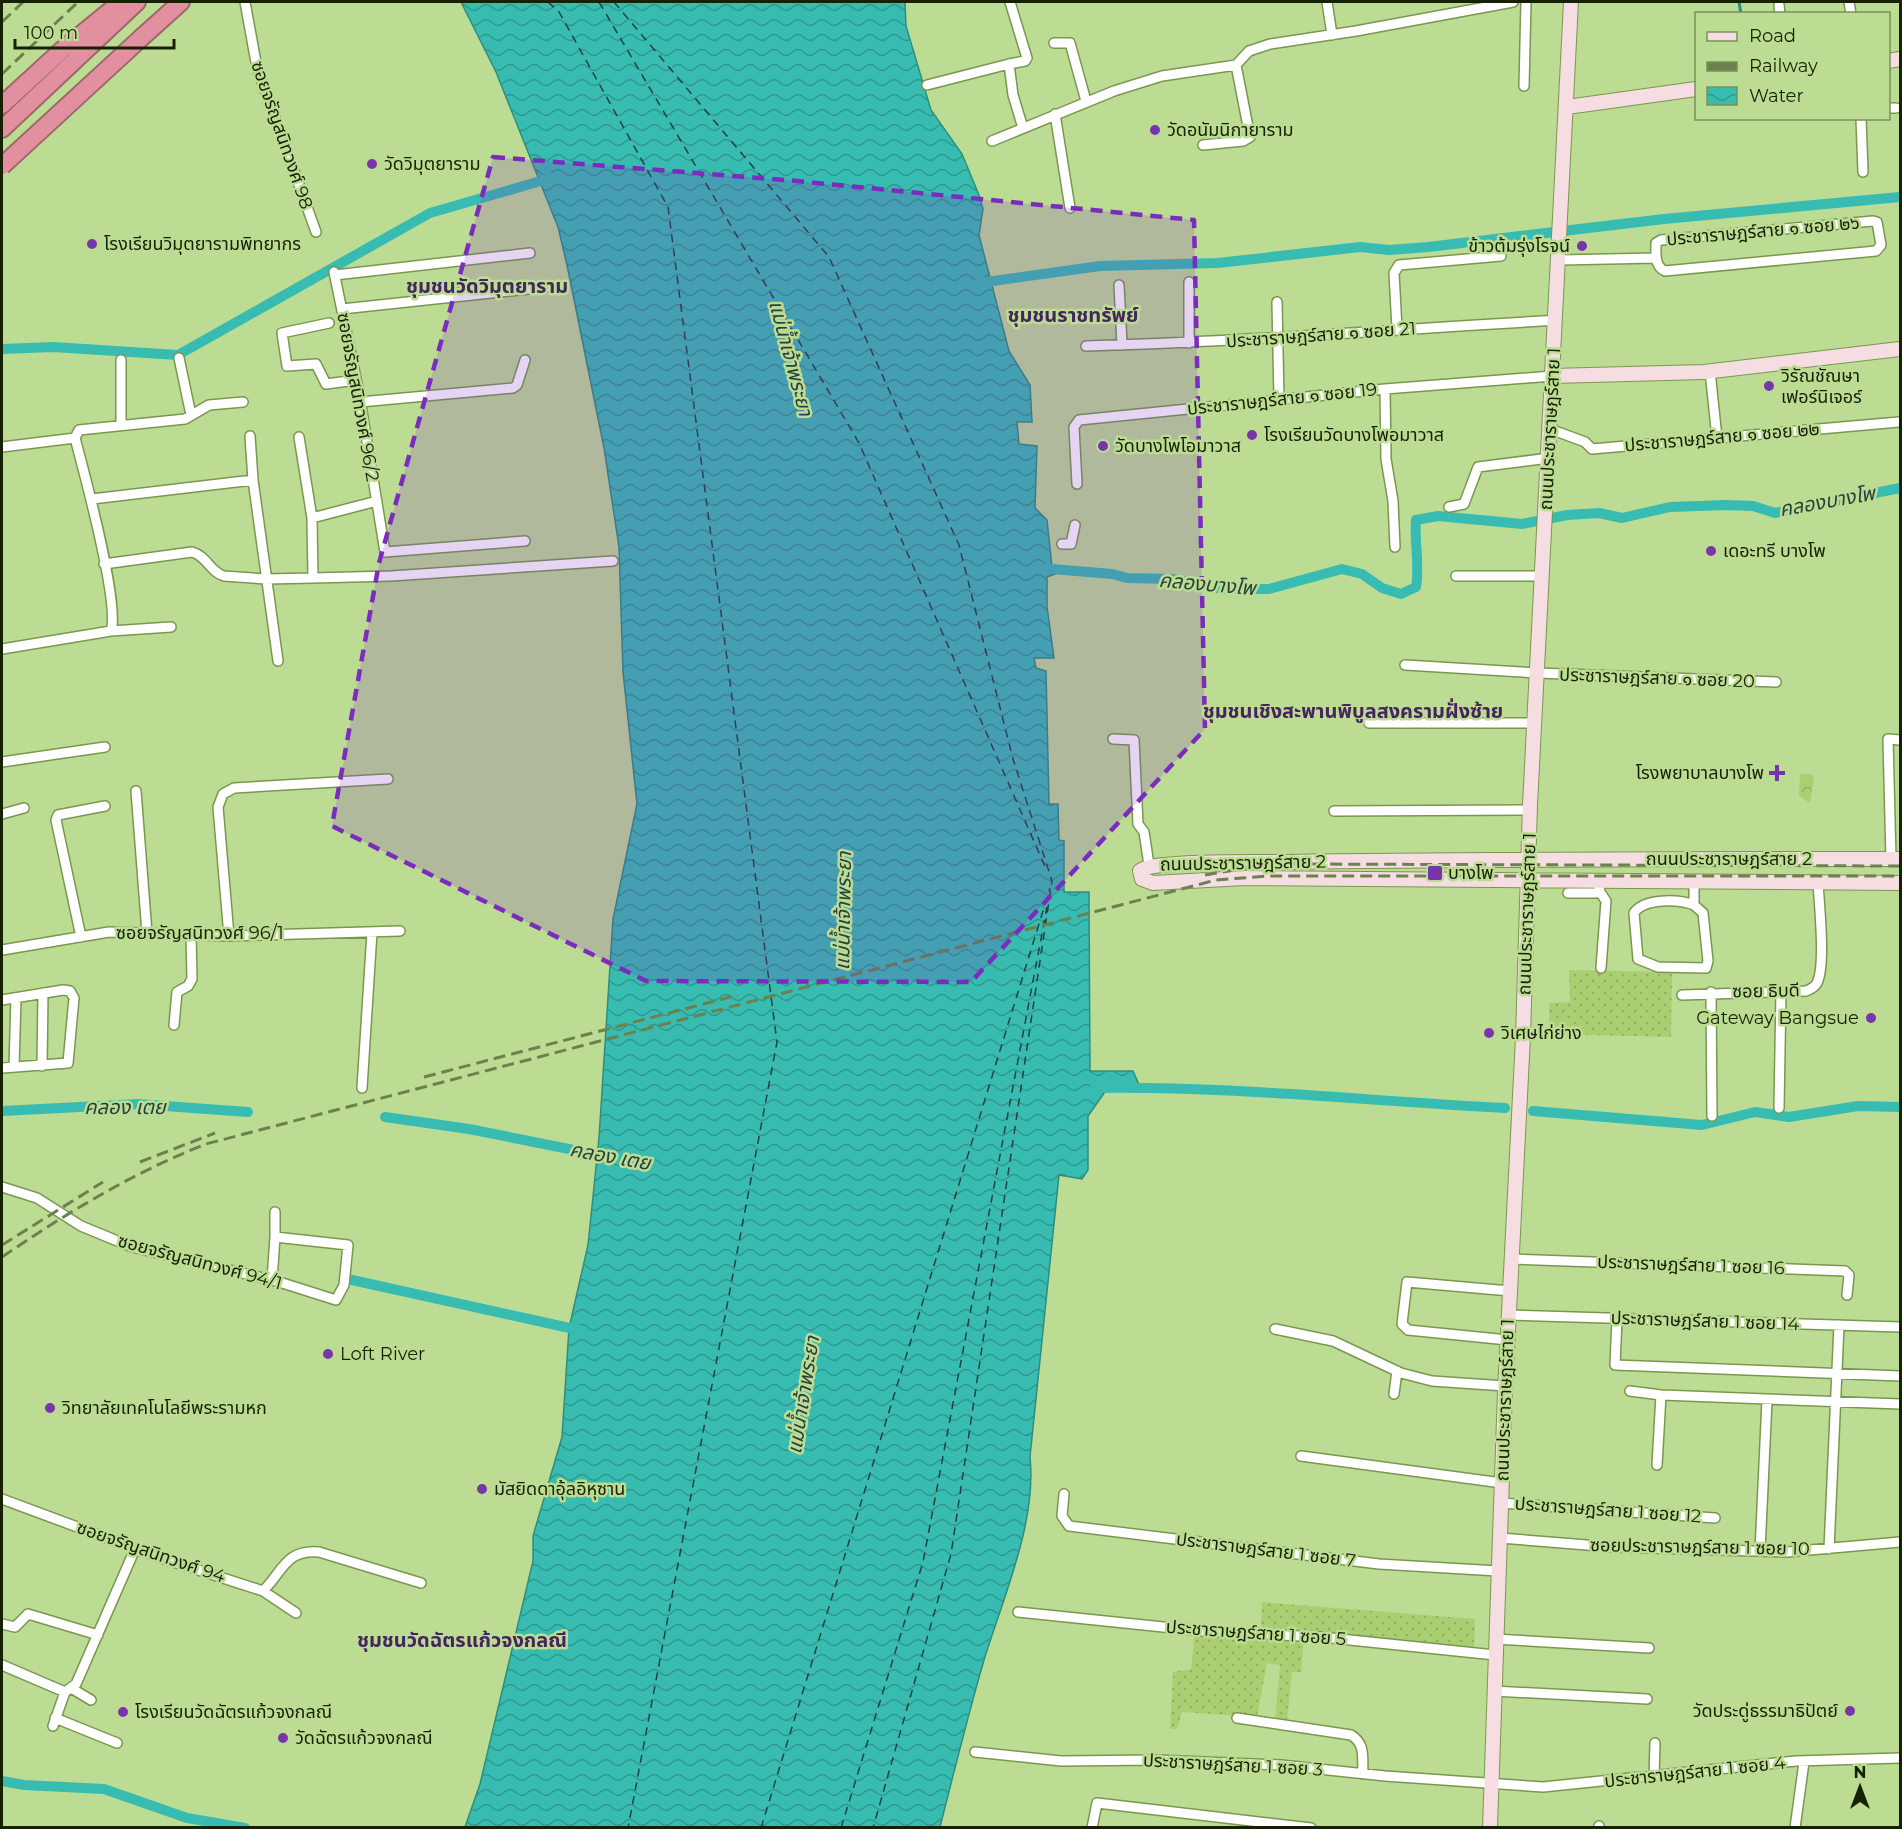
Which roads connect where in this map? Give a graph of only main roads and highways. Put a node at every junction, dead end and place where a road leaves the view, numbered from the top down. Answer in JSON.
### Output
{"nodes":[{"id":1,"x":121,"y":2,"type":"edge"},
{"id":2,"x":137,"y":2,"type":"edge"},
{"id":3,"x":148,"y":2,"type":"edge"},
{"id":4,"x":169,"y":2,"type":"edge"},
{"id":5,"x":181,"y":2,"type":"edge"},
{"id":6,"x":1571,"y":2,"type":"edge"},
{"id":7,"x":1695,"y":89,"type":"edge"},
{"id":8,"x":2,"y":105,"type":"edge"},
{"id":9,"x":1567,"y":107,"type":"junction"},
{"id":10,"x":2,"y":129,"type":"edge"},
{"id":11,"x":2,"y":167,"type":"edge"},
{"id":12,"x":1900,"y":349,"type":"edge"},
{"id":13,"x":1552,"y":376,"type":"junction"},
{"id":14,"x":1528,"y":859,"type":"junction"},
{"id":15,"x":1896,"y":859,"type":"edge"},
{"id":16,"x":1527,"y":881,"type":"junction"},
{"id":17,"x":1895,"y":883,"type":"edge"},
{"id":18,"x":1490,"y":1802,"type":"junction"},
{"id":19,"x":1479,"y":1827,"type":"edge"},
{"id":20,"x":1490,"y":1827,"type":"edge"},
{"id":21,"x":1498,"y":1827,"type":"edge"}],
"edges":[{"from":1,"to":8,"type":"highway"},
{"from":2,"to":10,"type":"highway"},
{"from":3,"to":10,"type":"main road"},
{"from":4,"to":11,"type":"main road"},
{"from":5,"to":11,"type":"highway","bridge":true},
{"from":6,"to":9,"type":"main road","name":"ถนนประชาราษฎร์สาย 1"},
{"from":7,"to":9,"type":"main road"},
{"from":9,"to":13,"type":"main road","name":"ถนนประชาราษฎร์สาย 1"},
{"from":12,"to":13,"type":"main road"},
{"from":13,"to":14,"type":"main road","name":"ถนนประชาราษฎร์สาย 1"},
{"from":14,"to":15,"type":"main road","name":"ถนนประชาราษฎร์สาย 2"},
{"from":14,"to":16,"type":"main road","name":"ถนนประชาราษฎร์สาย 1"},
{"from":14,"to":16,"type":"main road","name":"ถนนประชาราษฎร์สาย 2"},
{"from":15,"to":17,"type":"main road"},
{"from":16,"to":17,"type":"main road","name":"ถนนประชาราษฎร์สาย 2"},
{"from":16,"to":18,"type":"main road","name":"ถนนประชาราษฎร์สาย 1"},
{"from":18,"to":19,"type":"main road"},
{"from":18,"to":20,"type":"main road","name":"ถนนประชาราษฎร์สาย 1"},
{"from":18,"to":21,"type":"main road"}]}
